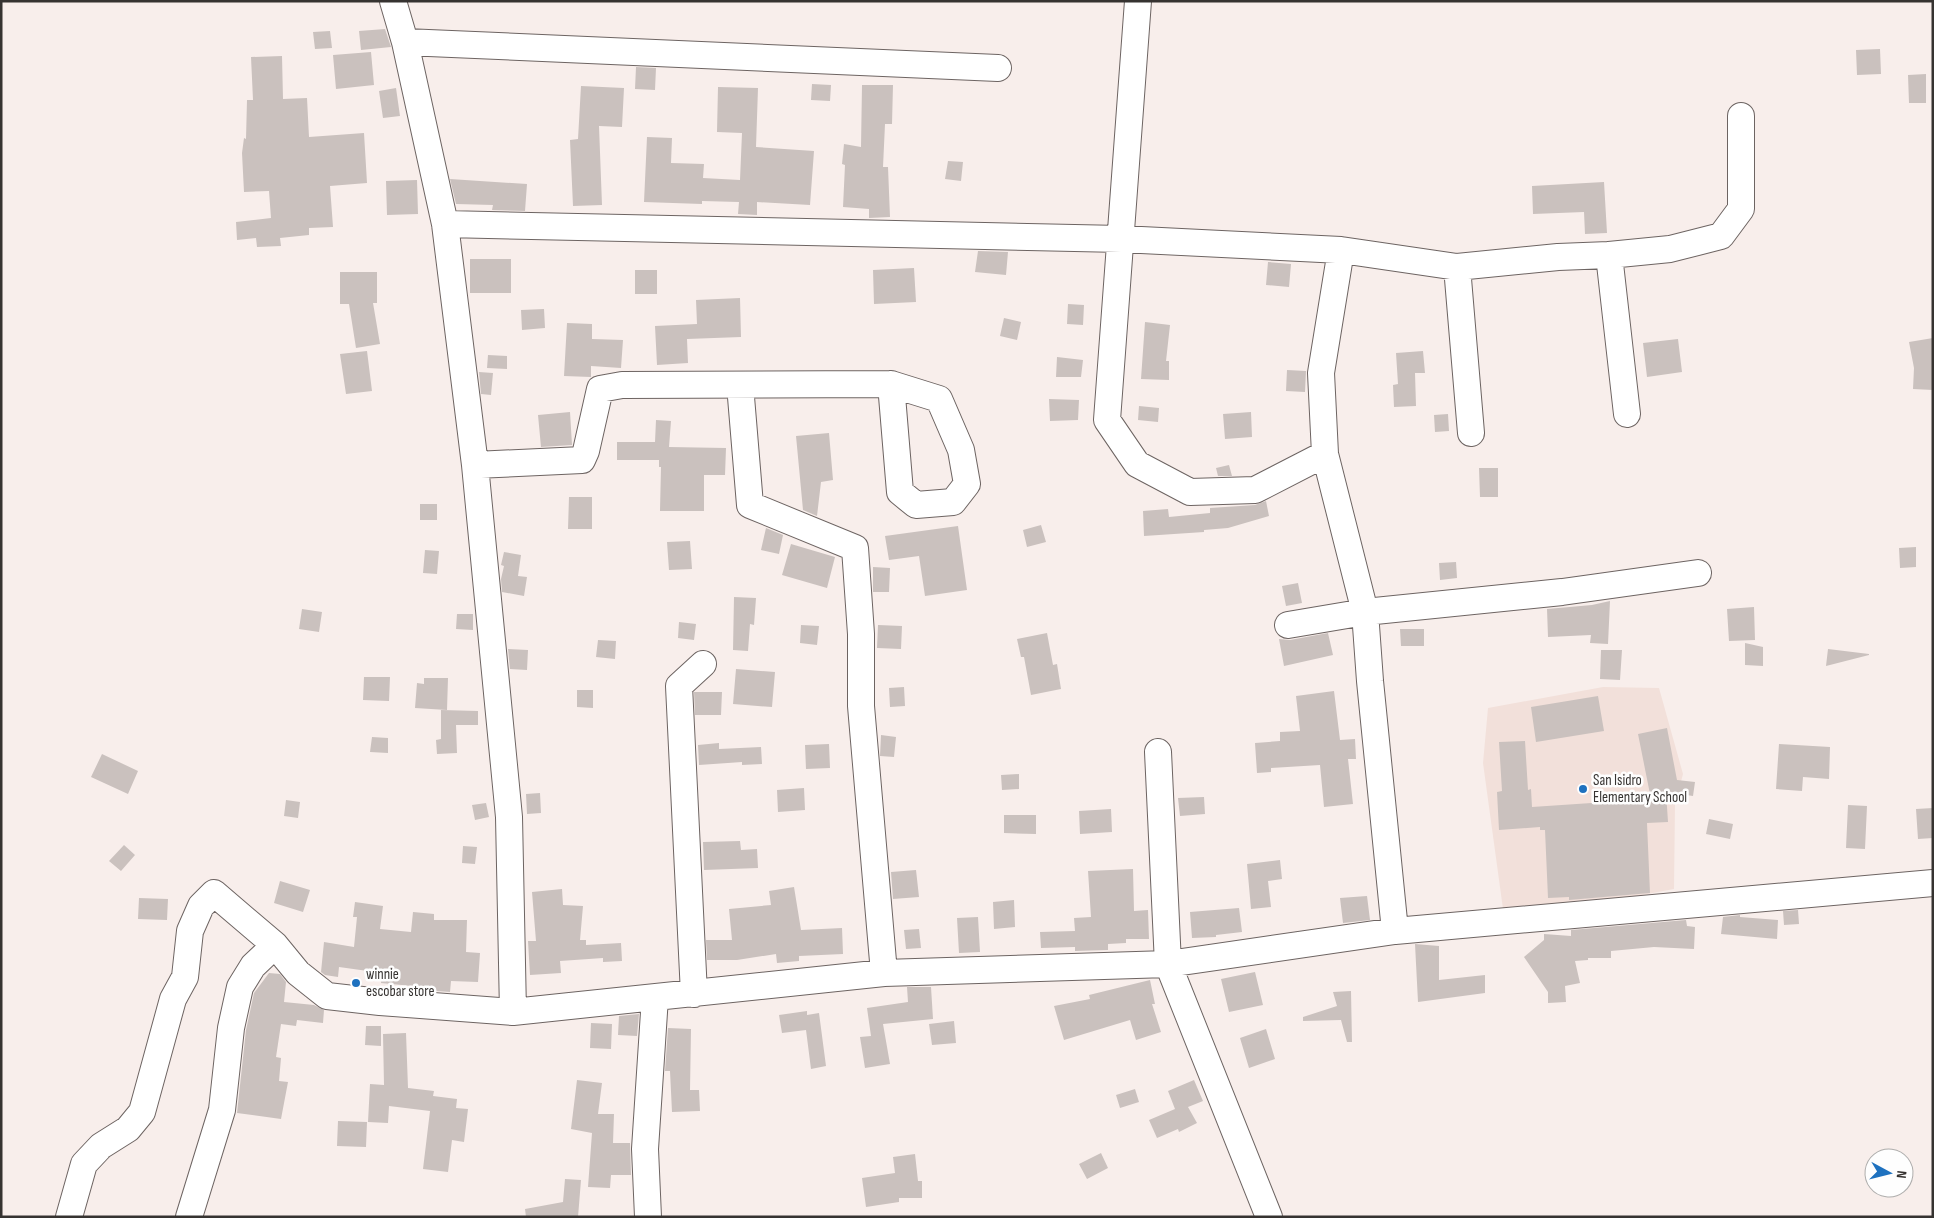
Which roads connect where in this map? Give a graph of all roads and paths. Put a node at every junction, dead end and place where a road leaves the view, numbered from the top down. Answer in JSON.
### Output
{"nodes":[{"id":1,"x":393,"y":1,"type":"edge"},
{"id":2,"x":1138,"y":1,"type":"edge"},
{"id":3,"x":405,"y":42,"type":"junction"},
{"id":4,"x":998,"y":68,"type":"dead end"},
{"id":5,"x":1742,"y":116,"type":"dead end"},
{"id":6,"x":446,"y":224,"type":"junction"},
{"id":7,"x":1121,"y":239,"type":"junction"},
{"id":8,"x":1341,"y":250,"type":"junction"},
{"id":9,"x":1609,"y":255,"type":"junction"},
{"id":10,"x":1457,"y":267,"type":"junction"},
{"id":11,"x":890,"y":384,"type":"dead end"},
{"id":12,"x":740,"y":385,"type":"junction"},
{"id":13,"x":1627,"y":414,"type":"dead end"},
{"id":14,"x":1471,"y":433,"type":"dead end"},
{"id":15,"x":1325,"y":454,"type":"junction"},
{"id":16,"x":475,"y":464,"type":"junction"},
{"id":17,"x":1698,"y":573,"type":"dead end"},
{"id":18,"x":1365,"y":612,"type":"junction"},
{"id":19,"x":1288,"y":626,"type":"dead end"},
{"id":20,"x":703,"y":664,"type":"dead end"},
{"id":21,"x":1158,"y":752,"type":"dead end"},
{"id":22,"x":1933,"y":883,"type":"edge"},
{"id":23,"x":1395,"y":931,"type":"junction"},
{"id":24,"x":275,"y":945,"type":"junction"},
{"id":25,"x":1168,"y":964,"type":"junction"},
{"id":26,"x":884,"y":973,"type":"junction"},
{"id":27,"x":694,"y":994,"type":"junction"},
{"id":28,"x":655,"y":997,"type":"junction"},
{"id":29,"x":513,"y":1012,"type":"junction"},
{"id":30,"x":69,"y":1217,"type":"edge"},
{"id":31,"x":189,"y":1217,"type":"edge"},
{"id":32,"x":648,"y":1217,"type":"edge"},
{"id":33,"x":1269,"y":1217,"type":"edge"}],
"edges":[{"from":1,"to":3,"type":"street"},
{"from":2,"to":7,"type":"street"},
{"from":3,"to":4,"type":"street"},
{"from":3,"to":6,"type":"street"},
{"from":5,"to":9,"type":"street"},
{"from":6,"to":7,"type":"street"},
{"from":6,"to":16,"type":"street"},
{"from":7,"to":8,"type":"street"},
{"from":7,"to":15,"type":"street"},
{"from":8,"to":10,"type":"street"},
{"from":8,"to":15,"type":"street"},
{"from":9,"to":10,"type":"street"},
{"from":9,"to":13,"type":"street"},
{"from":10,"to":14,"type":"street"},
{"from":11,"to":12,"type":"street"},
{"from":12,"to":16,"type":"street"},
{"from":12,"to":26,"type":"street"},
{"from":15,"to":18,"type":"street"},
{"from":16,"to":29,"type":"street"},
{"from":17,"to":18,"type":"street"},
{"from":18,"to":19,"type":"street"},
{"from":18,"to":23,"type":"street"},
{"from":20,"to":27,"type":"street"},
{"from":21,"to":25,"type":"street"},
{"from":22,"to":23,"type":"street"},
{"from":23,"to":25,"type":"street"},
{"from":24,"to":29,"type":"street"},
{"from":24,"to":30,"type":"street"},
{"from":24,"to":31,"type":"street"},
{"from":25,"to":26,"type":"street"},
{"from":25,"to":33,"type":"street"},
{"from":26,"to":27,"type":"street"},
{"from":27,"to":28,"type":"street"},
{"from":28,"to":29,"type":"street"},
{"from":28,"to":32,"type":"street"}]}
